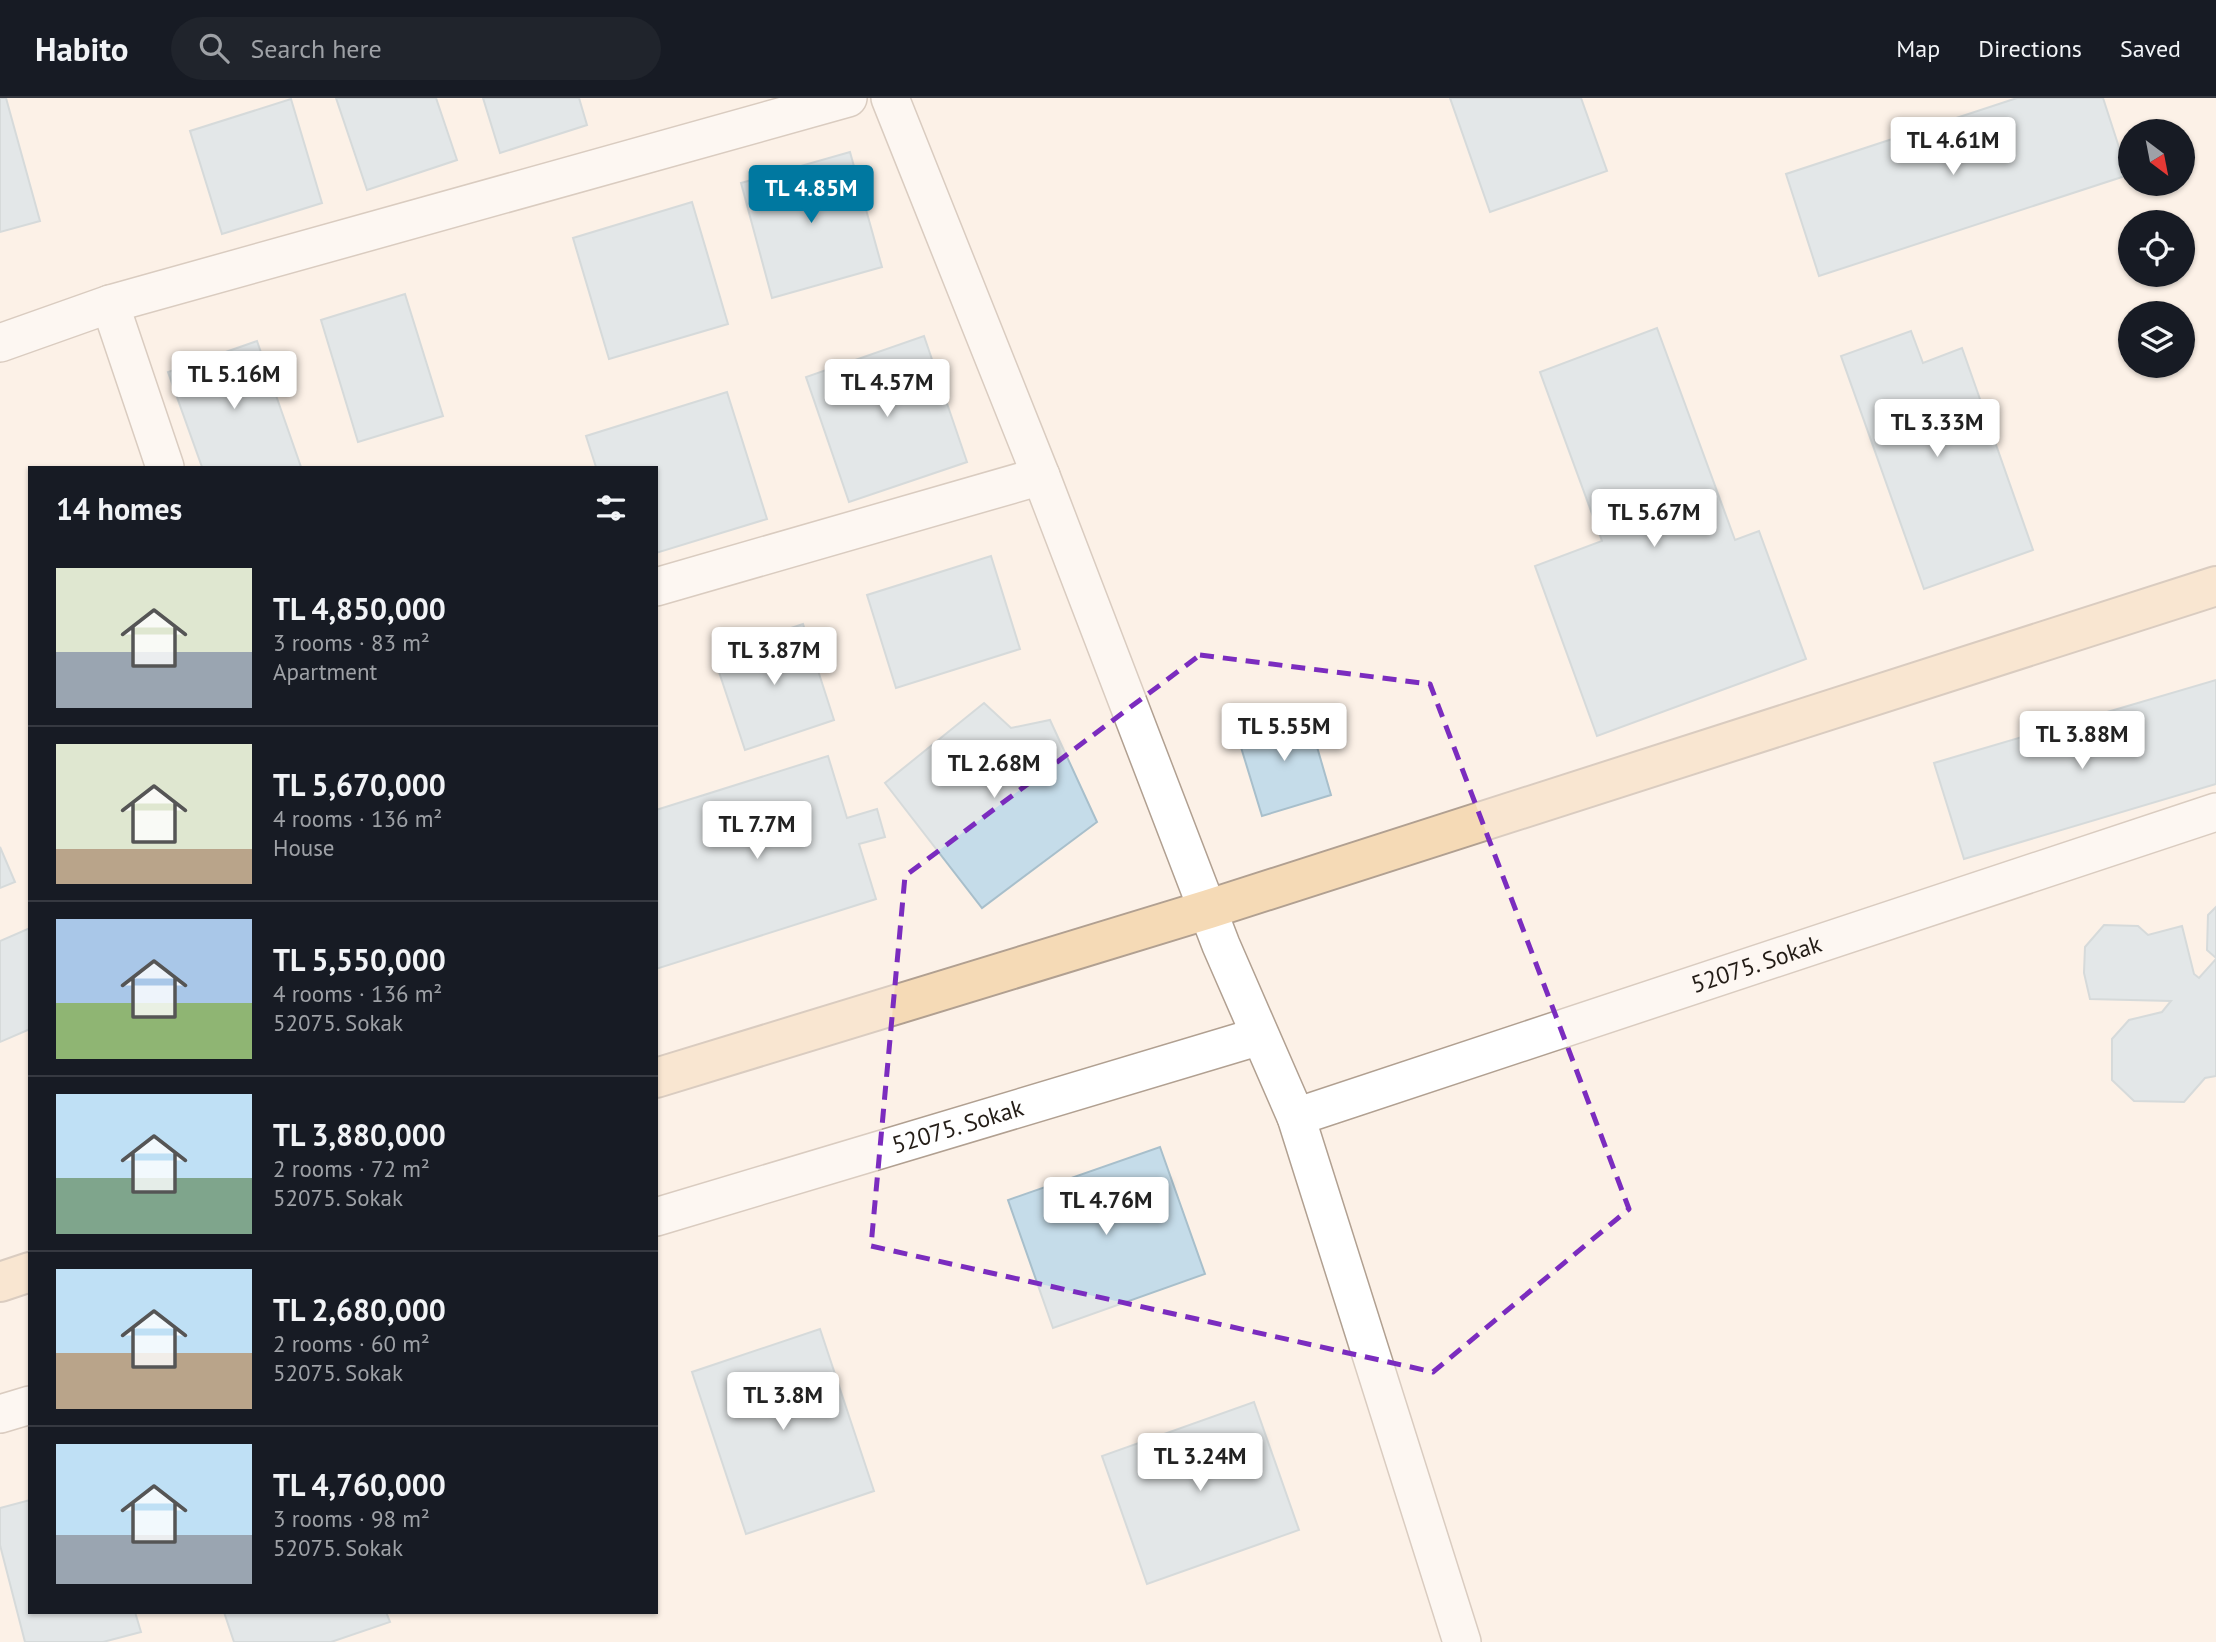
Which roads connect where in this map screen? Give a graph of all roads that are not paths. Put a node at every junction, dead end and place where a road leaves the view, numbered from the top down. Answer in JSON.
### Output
{"nodes":[{"id":1,"x":848,"y":98,"type":"edge"},
{"id":2,"x":890,"y":98,"type":"edge"},
{"id":3,"x":110,"y":304,"type":"junction"},
{"id":4,"x":0,"y":343,"type":"edge"},
{"id":5,"x":165,"y":466,"type":"edge"},
{"id":6,"x":1041,"y":476,"type":"junction"},
{"id":7,"x":658,"y":586,"type":"edge"},
{"id":8,"x":2216,"y":586,"type":"edge"},
{"id":9,"x":2216,"y":812,"type":"edge"},
{"id":10,"x":1209,"y":909,"type":"junction"},
{"id":11,"x":1260,"y":1036,"type":"junction"},
{"id":12,"x":658,"y":1077,"type":"edge"},
{"id":13,"x":1296,"y":1117,"type":"junction"},
{"id":14,"x":658,"y":1216,"type":"edge"},
{"id":15,"x":28,"y":1273,"type":"edge"},
{"id":16,"x":0,"y":1282,"type":"edge"},
{"id":17,"x":28,"y":1406,"type":"edge"},
{"id":18,"x":0,"y":1414,"type":"edge"},
{"id":19,"x":1462,"y":1642,"type":"edge"}],
"edges":[{"from":1,"to":3,"type":"street"},
{"from":2,"to":6,"type":"street"},
{"from":3,"to":4,"type":"street"},
{"from":3,"to":5,"type":"street"},
{"from":6,"to":7,"type":"street"},
{"from":6,"to":10,"type":"street"},
{"from":8,"to":10,"type":"street"},
{"from":9,"to":13,"type":"street","name":"52075. Sokak"},
{"from":10,"to":11,"type":"street"},
{"from":10,"to":12,"type":"street"},
{"from":11,"to":13,"type":"street"},
{"from":11,"to":14,"type":"street","name":"52075. Sokak"},
{"from":13,"to":19,"type":"street"},
{"from":15,"to":16,"type":"street"},
{"from":17,"to":18,"type":"street"}]}
